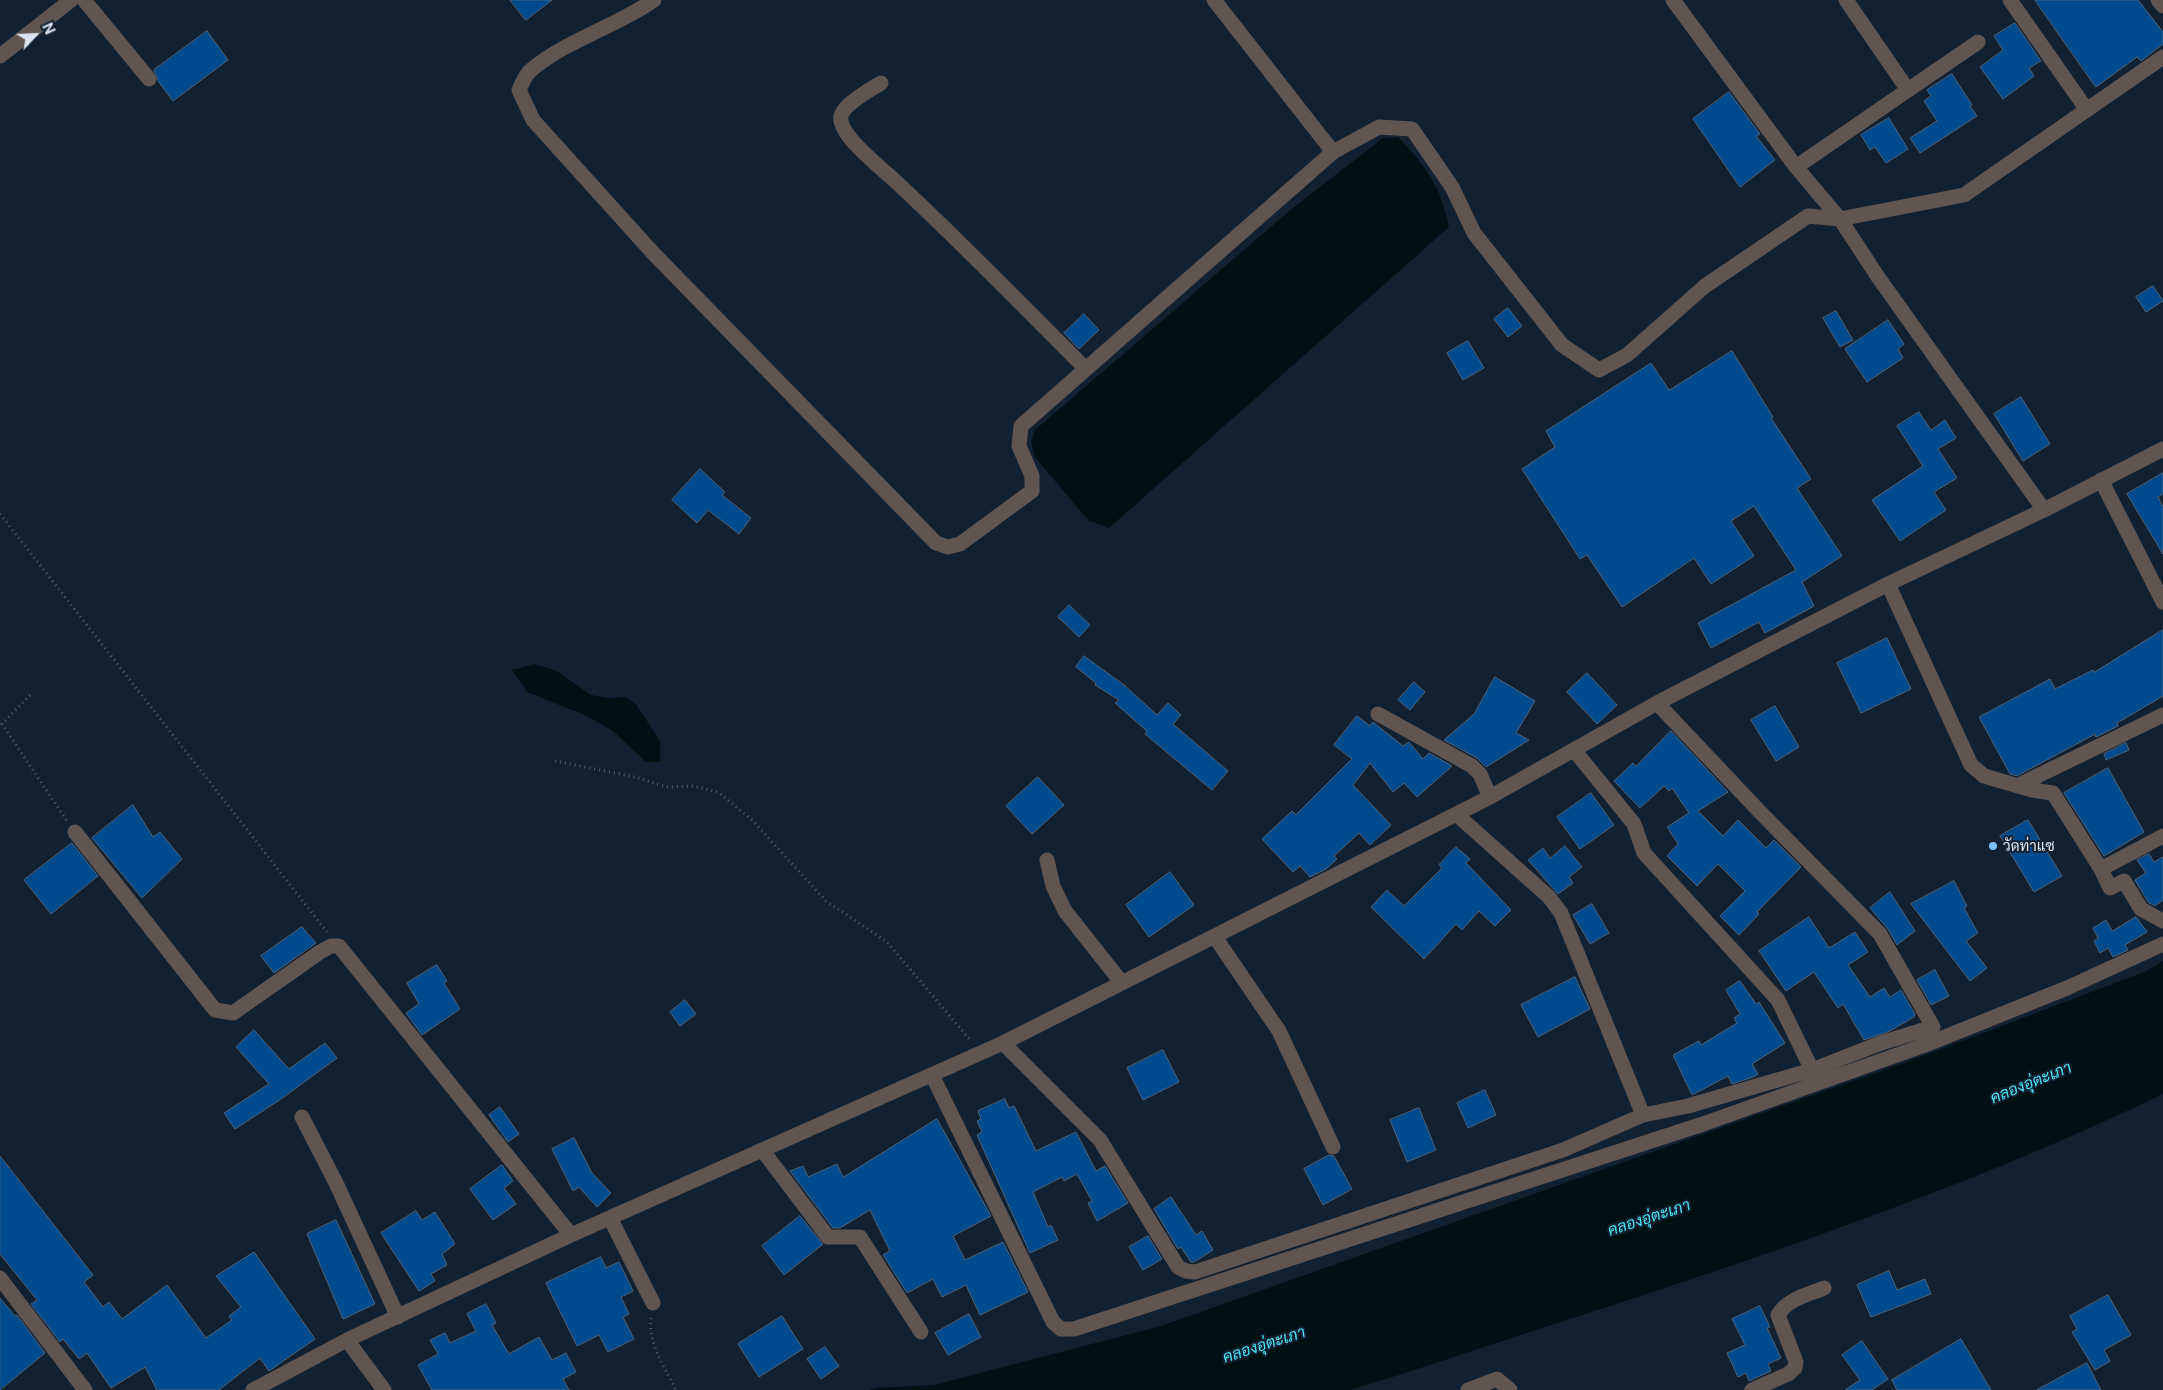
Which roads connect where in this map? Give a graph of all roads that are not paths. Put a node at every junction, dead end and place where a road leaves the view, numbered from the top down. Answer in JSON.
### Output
{"nodes":[{"id":1,"x":70,"y":0,"type":"edge"},
{"id":2,"x":84,"y":0,"type":"edge"},
{"id":3,"x":654,"y":0,"type":"edge"},
{"id":4,"x":1214,"y":0,"type":"edge"},
{"id":5,"x":1673,"y":0,"type":"edge"},
{"id":6,"x":1846,"y":0,"type":"edge"},
{"id":7,"x":2010,"y":0,"type":"edge"},
{"id":8,"x":2158,"y":0,"type":"edge"},
{"id":9,"x":2163,"y":6,"type":"edge"},
{"id":10,"x":1978,"y":42,"type":"dead end"},
{"id":11,"x":0,"y":56,"type":"edge"},
{"id":12,"x":2163,"y":57,"type":"edge"},
{"id":13,"x":149,"y":79,"type":"dead end"},
{"id":14,"x":881,"y":83,"type":"dead end"},
{"id":15,"x":1908,"y":90,"type":"junction"},
{"id":16,"x":2087,"y":110,"type":"junction"},
{"id":17,"x":1333,"y":152,"type":"junction"},
{"id":18,"x":1796,"y":167,"type":"junction"},
{"id":19,"x":1840,"y":219,"type":"junction"},
{"id":20,"x":1086,"y":368,"type":"junction"},
{"id":21,"x":2163,"y":449,"type":"edge"},
{"id":22,"x":2101,"y":480,"type":"junction"},
{"id":23,"x":2044,"y":510,"type":"junction"},
{"id":24,"x":1888,"y":584,"type":"junction"},
{"id":25,"x":2163,"y":602,"type":"edge"},
{"id":26,"x":1658,"y":703,"type":"junction"},
{"id":27,"x":1378,"y":714,"type":"dead end"},
{"id":28,"x":2163,"y":715,"type":"edge"},
{"id":29,"x":1574,"y":750,"type":"junction"},
{"id":30,"x":2019,"y":785,"type":"junction"},
{"id":31,"x":1490,"y":797,"type":"junction"},
{"id":32,"x":1456,"y":814,"type":"junction"},
{"id":33,"x":75,"y":832,"type":"road end"},
{"id":34,"x":2163,"y":836,"type":"edge"},
{"id":35,"x":1047,"y":860,"type":"dead end"},
{"id":36,"x":2101,"y":869,"type":"junction"},
{"id":37,"x":2163,"y":921,"type":"edge"},
{"id":38,"x":1215,"y":936,"type":"junction"},
{"id":39,"x":2163,"y":944,"type":"edge"},
{"id":40,"x":1122,"y":983,"type":"junction"},
{"id":41,"x":1003,"y":1043,"type":"junction"},
{"id":42,"x":1812,"y":1070,"type":"junction"},
{"id":43,"x":932,"y":1075,"type":"junction"},
{"id":44,"x":1643,"y":1115,"type":"junction"},
{"id":45,"x":302,"y":1117,"type":"dead end"},
{"id":46,"x":1334,"y":1147,"type":"dead end"},
{"id":47,"x":763,"y":1151,"type":"junction"},
{"id":48,"x":610,"y":1218,"type":"junction"},
{"id":49,"x":571,"y":1235,"type":"junction"},
{"id":50,"x":0,"y":1278,"type":"edge"},
{"id":51,"x":1824,"y":1288,"type":"dead end"},
{"id":52,"x":653,"y":1303,"type":"road end"},
{"id":53,"x":398,"y":1316,"type":"junction"},
{"id":54,"x":921,"y":1332,"type":"dead end"},
{"id":55,"x":347,"y":1340,"type":"junction"},
{"id":56,"x":85,"y":1390,"type":"edge"},
{"id":57,"x":253,"y":1390,"type":"edge"},
{"id":58,"x":384,"y":1390,"type":"edge"},
{"id":59,"x":1468,"y":1390,"type":"edge"},
{"id":60,"x":1510,"y":1390,"type":"edge"},
{"id":61,"x":1752,"y":1390,"type":"edge"}],
"edges":[{"from":1,"to":11,"type":"street"},
{"from":2,"to":13,"type":"street"},
{"from":3,"to":20,"type":"street"},
{"from":4,"to":17,"type":"street"},
{"from":5,"to":18,"type":"street"},
{"from":6,"to":15,"type":"street"},
{"from":7,"to":16,"type":"street"},
{"from":8,"to":9,"type":"street"},
{"from":10,"to":15,"type":"street"},
{"from":12,"to":16,"type":"street"},
{"from":14,"to":20,"type":"street"},
{"from":15,"to":18,"type":"street"},
{"from":16,"to":19,"type":"street"},
{"from":17,"to":19,"type":"street"},
{"from":17,"to":20,"type":"street"},
{"from":18,"to":19,"type":"street"},
{"from":19,"to":23,"type":"street"},
{"from":21,"to":22,"type":"street"},
{"from":22,"to":23,"type":"street"},
{"from":22,"to":25,"type":"street"},
{"from":23,"to":24,"type":"street"},
{"from":24,"to":26,"type":"street"},
{"from":24,"to":30,"type":"street"},
{"from":26,"to":29,"type":"street"},
{"from":26,"to":42,"type":"street"},
{"from":27,"to":31,"type":"street"},
{"from":28,"to":30,"type":"street"},
{"from":29,"to":31,"type":"street"},
{"from":29,"to":42,"type":"street"},
{"from":30,"to":36,"type":"street"},
{"from":31,"to":32,"type":"street"},
{"from":32,"to":38,"type":"street"},
{"from":32,"to":44,"type":"street"},
{"from":33,"to":49,"type":"street"},
{"from":34,"to":36,"type":"street"},
{"from":35,"to":40,"type":"street"},
{"from":36,"to":37,"type":"street"},
{"from":38,"to":40,"type":"street"},
{"from":38,"to":46,"type":"street"},
{"from":39,"to":43,"type":"street"},
{"from":40,"to":41,"type":"street"},
{"from":41,"to":43,"type":"street"},
{"from":41,"to":44,"type":"street"},
{"from":42,"to":44,"type":"street"},
{"from":43,"to":47,"type":"street"},
{"from":45,"to":53,"type":"street"},
{"from":47,"to":48,"type":"street"},
{"from":47,"to":54,"type":"street"},
{"from":48,"to":49,"type":"street"},
{"from":48,"to":52,"type":"street"},
{"from":49,"to":53,"type":"street"},
{"from":50,"to":56,"type":"street"},
{"from":51,"to":61,"type":"street"},
{"from":53,"to":55,"type":"street"},
{"from":55,"to":57,"type":"street"},
{"from":55,"to":58,"type":"street"},
{"from":59,"to":60,"type":"street"}]}
